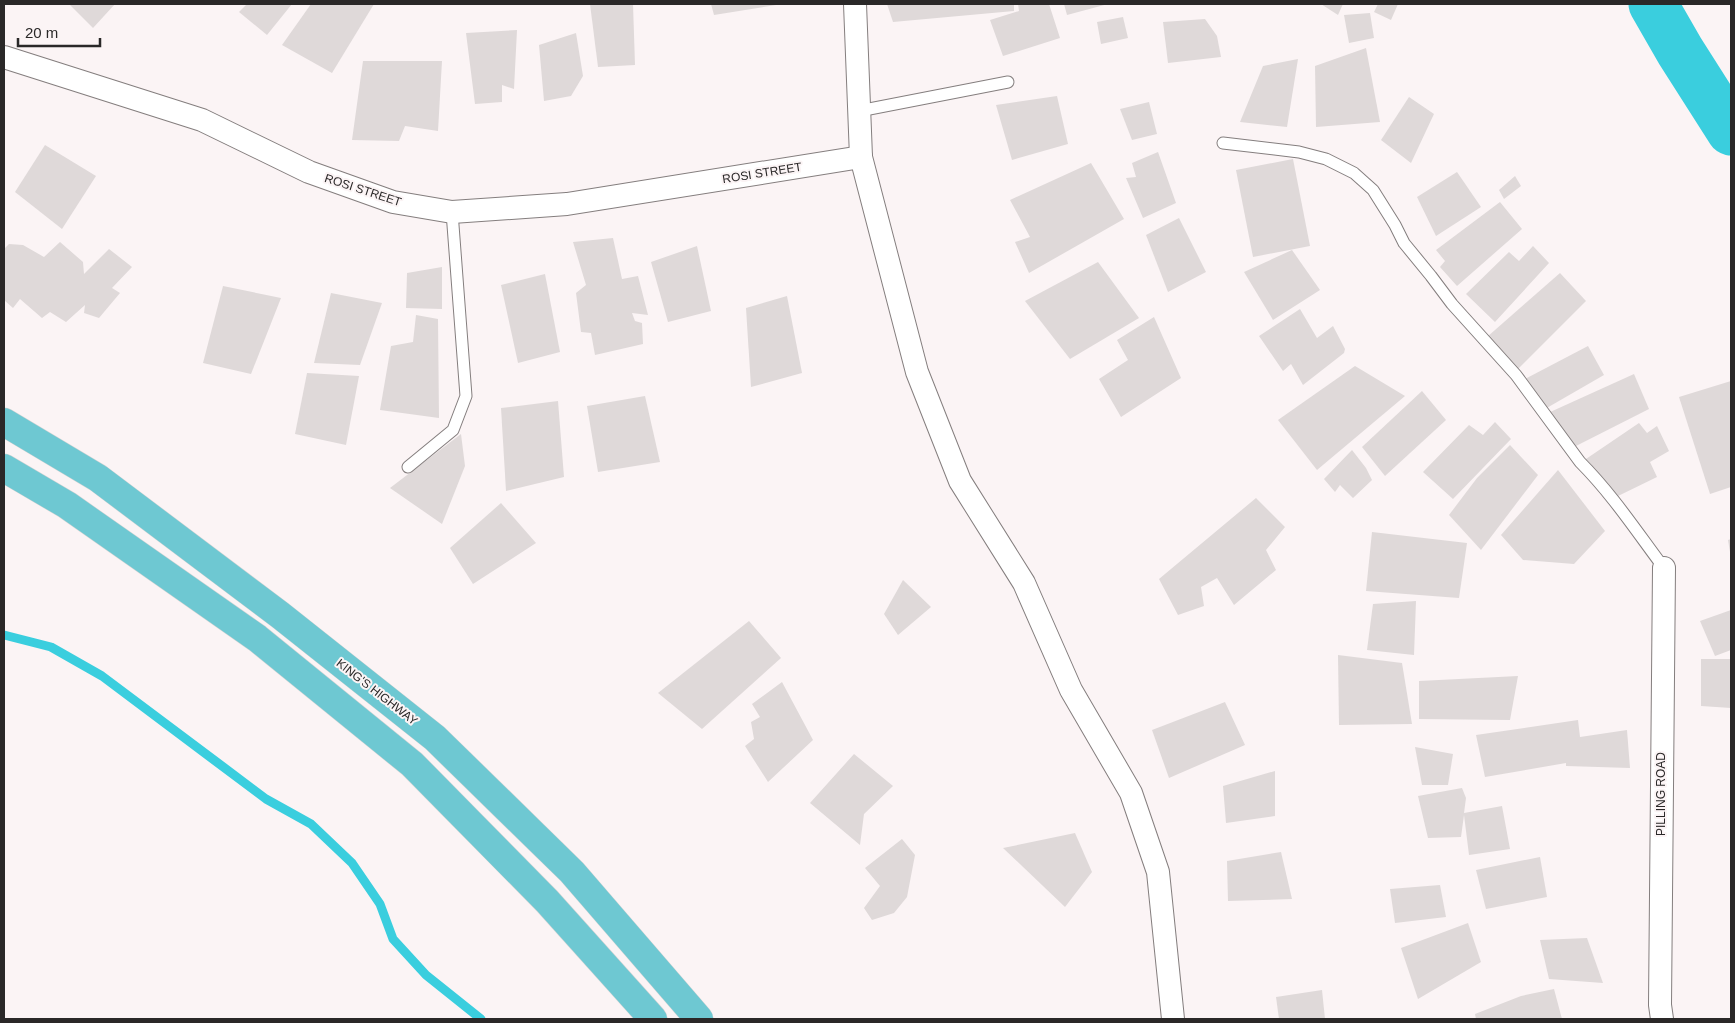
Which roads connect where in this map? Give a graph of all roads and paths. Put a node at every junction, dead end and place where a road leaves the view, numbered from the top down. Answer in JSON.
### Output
{"nodes":[{"id":1,"x":855,"y":4,"type":"edge"},
{"id":2,"x":4,"y":58,"type":"edge"},
{"id":3,"x":1008,"y":82,"type":"dead end"},
{"id":4,"x":859,"y":111,"type":"junction"},
{"id":5,"x":1223,"y":143,"type":"dead end"},
{"id":6,"x":860,"y":157,"type":"junction"},
{"id":7,"x":452,"y":212,"type":"junction"},
{"id":8,"x":4,"y":422,"type":"edge"},
{"id":9,"x":408,"y":467,"type":"dead end"},
{"id":10,"x":4,"y":468,"type":"edge"},
{"id":11,"x":1664,"y":568,"type":"joint"},
{"id":12,"x":653,"y":1019,"type":"edge"},
{"id":13,"x":699,"y":1019,"type":"edge"},
{"id":14,"x":1173,"y":1019,"type":"edge"},
{"id":15,"x":1662,"y":1019,"type":"edge"}],
"edges":[{"from":1,"to":4,"type":"street"},
{"from":2,"to":7,"type":"street","name":"ROSI STREET"},
{"from":3,"to":4,"type":"lane"},
{"from":4,"to":6,"type":"street"},
{"from":5,"to":11,"type":"lane"},
{"from":6,"to":7,"type":"street","name":"ROSI STREET"},
{"from":6,"to":14,"type":"street"},
{"from":7,"to":9,"type":"lane"},
{"from":8,"to":13,"type":"highway","name":"KING'S HIGHWAY"},
{"from":10,"to":12,"type":"highway"},
{"from":11,"to":15,"type":"street","name":"PILLING ROAD"}]}
